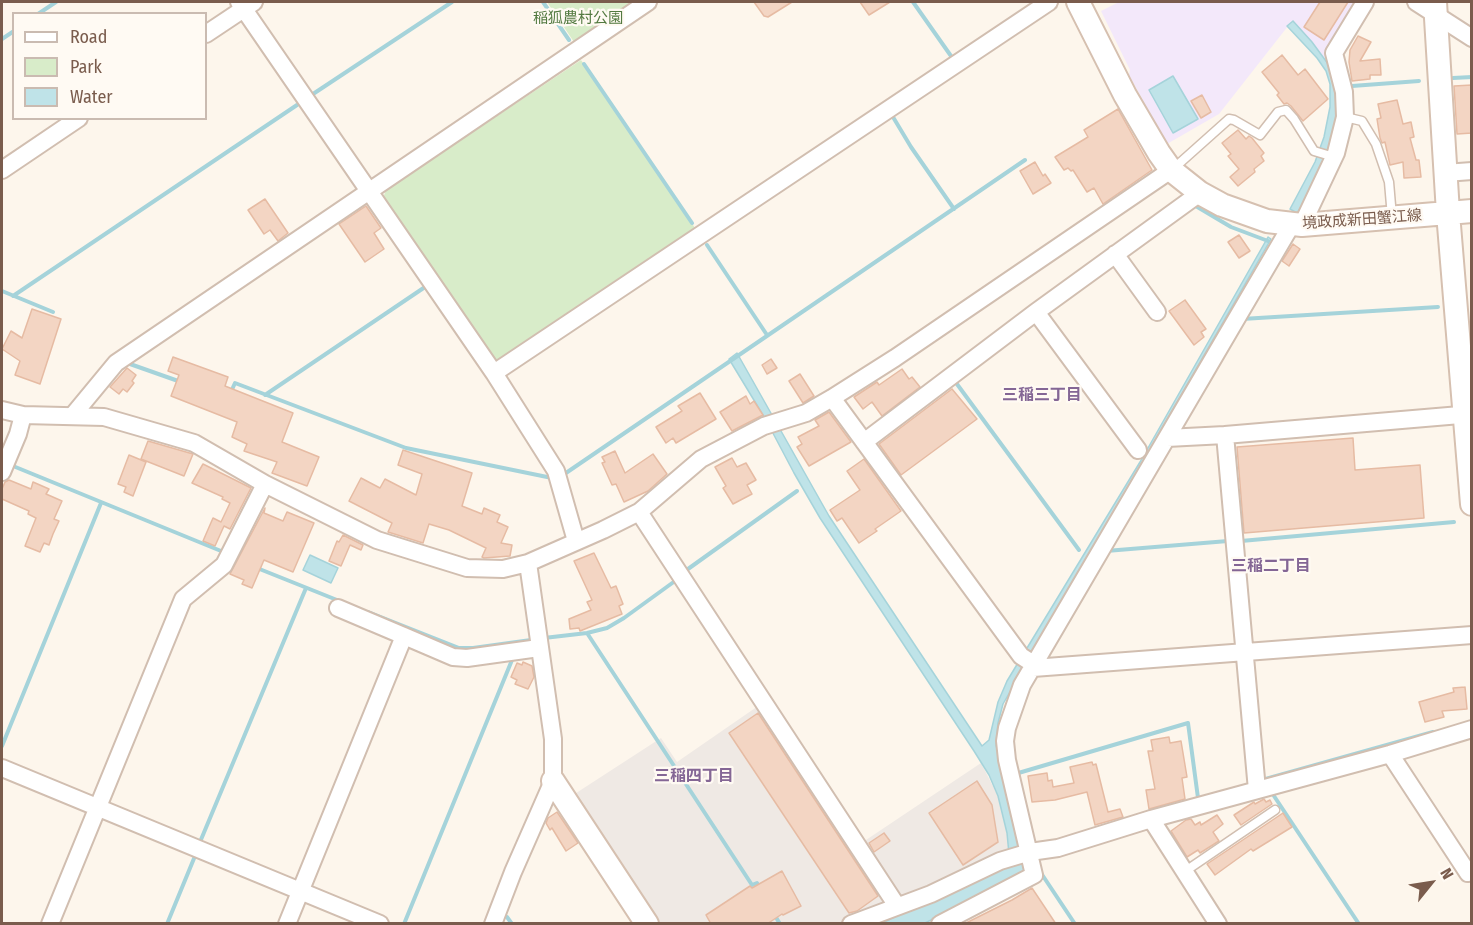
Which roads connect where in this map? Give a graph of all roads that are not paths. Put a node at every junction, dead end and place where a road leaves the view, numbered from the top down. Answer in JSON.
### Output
{"nodes":[{"id":1,"x":648,"y":2,"type":"edge"},
{"id":2,"x":1049,"y":2,"type":"edge"},
{"id":3,"x":1078,"y":2,"type":"edge"},
{"id":4,"x":1365,"y":2,"type":"edge"},
{"id":5,"x":1416,"y":2,"type":"edge"},
{"id":6,"x":246,"y":4,"type":"edge"},
{"id":7,"x":1435,"y":8,"type":"edge"},
{"id":8,"x":207,"y":33,"type":"edge"},
{"id":9,"x":1472,"y":38,"type":"edge"},
{"id":10,"x":1345,"y":117,"type":"junction"},
{"id":11,"x":76,"y":120,"type":"edge"},
{"id":12,"x":1332,"y":156,"type":"junction"},
{"id":13,"x":2,"y":170,"type":"edge"},
{"id":14,"x":1171,"y":170,"type":"junction"},
{"id":15,"x":1472,"y":171,"type":"edge"},
{"id":16,"x":1445,"y":173,"type":"junction"},
{"id":17,"x":368,"y":191,"type":"junction"},
{"id":18,"x":1200,"y":193,"type":"junction"},
{"id":19,"x":1472,"y":211,"type":"edge"},
{"id":20,"x":1448,"y":213,"type":"junction"},
{"id":21,"x":1393,"y":218,"type":"junction"},
{"id":22,"x":1297,"y":224,"type":"junction"},
{"id":23,"x":1115,"y":254,"type":"junction"},
{"id":24,"x":1036,"y":312,"type":"junction"},
{"id":25,"x":1157,"y":312,"type":"dead end"},
{"id":26,"x":494,"y":373,"type":"junction"},
{"id":27,"x":832,"y":398,"type":"junction"},
{"id":28,"x":2,"y":410,"type":"edge"},
{"id":29,"x":1468,"y":414,"type":"edge"},
{"id":30,"x":23,"y":415,"type":"junction"},
{"id":31,"x":73,"y":416,"type":"junction"},
{"id":32,"x":1226,"y":435,"type":"junction"},
{"id":33,"x":1167,"y":438,"type":"junction"},
{"id":34,"x":864,"y":442,"type":"junction"},
{"id":35,"x":1138,"y":450,"type":"dead end"},
{"id":36,"x":2,"y":472,"type":"edge"},
{"id":37,"x":265,"y":484,"type":"junction"},
{"id":38,"x":1472,"y":504,"type":"edge"},
{"id":39,"x":639,"y":512,"type":"junction"},
{"id":40,"x":576,"y":541,"type":"junction"},
{"id":41,"x":528,"y":563,"type":"junction"},
{"id":42,"x":338,"y":608,"type":"dead end"},
{"id":43,"x":1472,"y":635,"type":"edge"},
{"id":44,"x":404,"y":636,"type":"junction"},
{"id":45,"x":539,"y":648,"type":"junction"},
{"id":46,"x":1244,"y":652,"type":"junction"},
{"id":47,"x":1030,"y":663,"type":"junction"},
{"id":48,"x":1472,"y":729,"type":"edge"},
{"id":49,"x":1390,"y":754,"type":"junction"},
{"id":50,"x":2,"y":768,"type":"edge"},
{"id":51,"x":553,"y":781,"type":"junction"},
{"id":52,"x":1257,"y":790,"type":"junction"},
{"id":53,"x":98,"y":807,"type":"junction"},
{"id":54,"x":1275,"y":810,"type":"dead end"},
{"id":55,"x":1151,"y":819,"type":"junction"},
{"id":56,"x":1030,"y":852,"type":"junction"},
{"id":57,"x":1184,"y":872,"type":"junction"},
{"id":58,"x":1472,"y":872,"type":"edge"},
{"id":59,"x":300,"y":890,"type":"junction"},
{"id":60,"x":897,"y":906,"type":"junction"},
{"id":61,"x":50,"y":924,"type":"edge"},
{"id":62,"x":287,"y":924,"type":"edge"},
{"id":63,"x":381,"y":924,"type":"edge"},
{"id":64,"x":493,"y":924,"type":"edge"},
{"id":65,"x":647,"y":924,"type":"edge"},
{"id":66,"x":851,"y":924,"type":"edge"},
{"id":67,"x":940,"y":924,"type":"edge"},
{"id":68,"x":1218,"y":924,"type":"edge"}],
"edges":[{"from":1,"to":17,"type":"street"},
{"from":2,"to":26,"type":"street"},
{"from":3,"to":14,"type":"street","name":"境政成新田蟹江線"},
{"from":4,"to":10,"type":"street"},
{"from":5,"to":7,"type":"street"},
{"from":6,"to":8,"type":"street"},
{"from":6,"to":17,"type":"street"},
{"from":7,"to":9,"type":"street"},
{"from":7,"to":16,"type":"street"},
{"from":10,"to":12,"type":"street"},
{"from":10,"to":21,"type":"lane"},
{"from":11,"to":13,"type":"street"},
{"from":12,"to":14,"type":"lane"},
{"from":12,"to":22,"type":"street"},
{"from":14,"to":18,"type":"street","name":"境政成新田蟹江線"},
{"from":14,"to":27,"type":"street"},
{"from":15,"to":16,"type":"street"},
{"from":16,"to":20,"type":"street"},
{"from":17,"to":26,"type":"street"},
{"from":17,"to":31,"type":"street"},
{"from":18,"to":22,"type":"street","name":"境政成新田蟹江線"},
{"from":18,"to":23,"type":"street"},
{"from":19,"to":20,"type":"street","name":"境政成新田蟹江線"},
{"from":20,"to":21,"type":"street","name":"境政成新田蟹江線"},
{"from":20,"to":29,"type":"street"},
{"from":21,"to":22,"type":"street","name":"境政成新田蟹江線"},
{"from":22,"to":33,"type":"street"},
{"from":23,"to":24,"type":"street"},
{"from":23,"to":25,"type":"street"},
{"from":24,"to":34,"type":"street"},
{"from":24,"to":35,"type":"street"},
{"from":26,"to":40,"type":"street"},
{"from":27,"to":34,"type":"street"},
{"from":27,"to":39,"type":"street"},
{"from":28,"to":30,"type":"street"},
{"from":29,"to":32,"type":"street"},
{"from":29,"to":38,"type":"street"},
{"from":30,"to":31,"type":"street"},
{"from":30,"to":36,"type":"street"},
{"from":31,"to":37,"type":"street"},
{"from":32,"to":33,"type":"street"},
{"from":32,"to":46,"type":"street"},
{"from":33,"to":47,"type":"street"},
{"from":34,"to":47,"type":"street"},
{"from":37,"to":41,"type":"street"},
{"from":37,"to":53,"type":"street"},
{"from":39,"to":40,"type":"street"},
{"from":39,"to":60,"type":"street"},
{"from":40,"to":41,"type":"street"},
{"from":41,"to":45,"type":"street"},
{"from":42,"to":44,"type":"street"},
{"from":43,"to":46,"type":"street"},
{"from":44,"to":45,"type":"street"},
{"from":44,"to":59,"type":"street"},
{"from":45,"to":51,"type":"street"},
{"from":46,"to":47,"type":"street"},
{"from":46,"to":52,"type":"street"},
{"from":47,"to":56,"type":"street"},
{"from":48,"to":49,"type":"street"},
{"from":49,"to":52,"type":"street"},
{"from":49,"to":58,"type":"street"},
{"from":50,"to":53,"type":"street"},
{"from":51,"to":64,"type":"street"},
{"from":51,"to":65,"type":"street"},
{"from":52,"to":55,"type":"street"},
{"from":53,"to":59,"type":"street"},
{"from":53,"to":61,"type":"street"},
{"from":54,"to":57,"type":"lane"},
{"from":55,"to":56,"type":"street"},
{"from":55,"to":57,"type":"street"},
{"from":56,"to":60,"type":"street"},
{"from":56,"to":67,"type":"street"},
{"from":57,"to":68,"type":"street"},
{"from":59,"to":62,"type":"street"},
{"from":59,"to":63,"type":"street"},
{"from":60,"to":66,"type":"street"}]}
